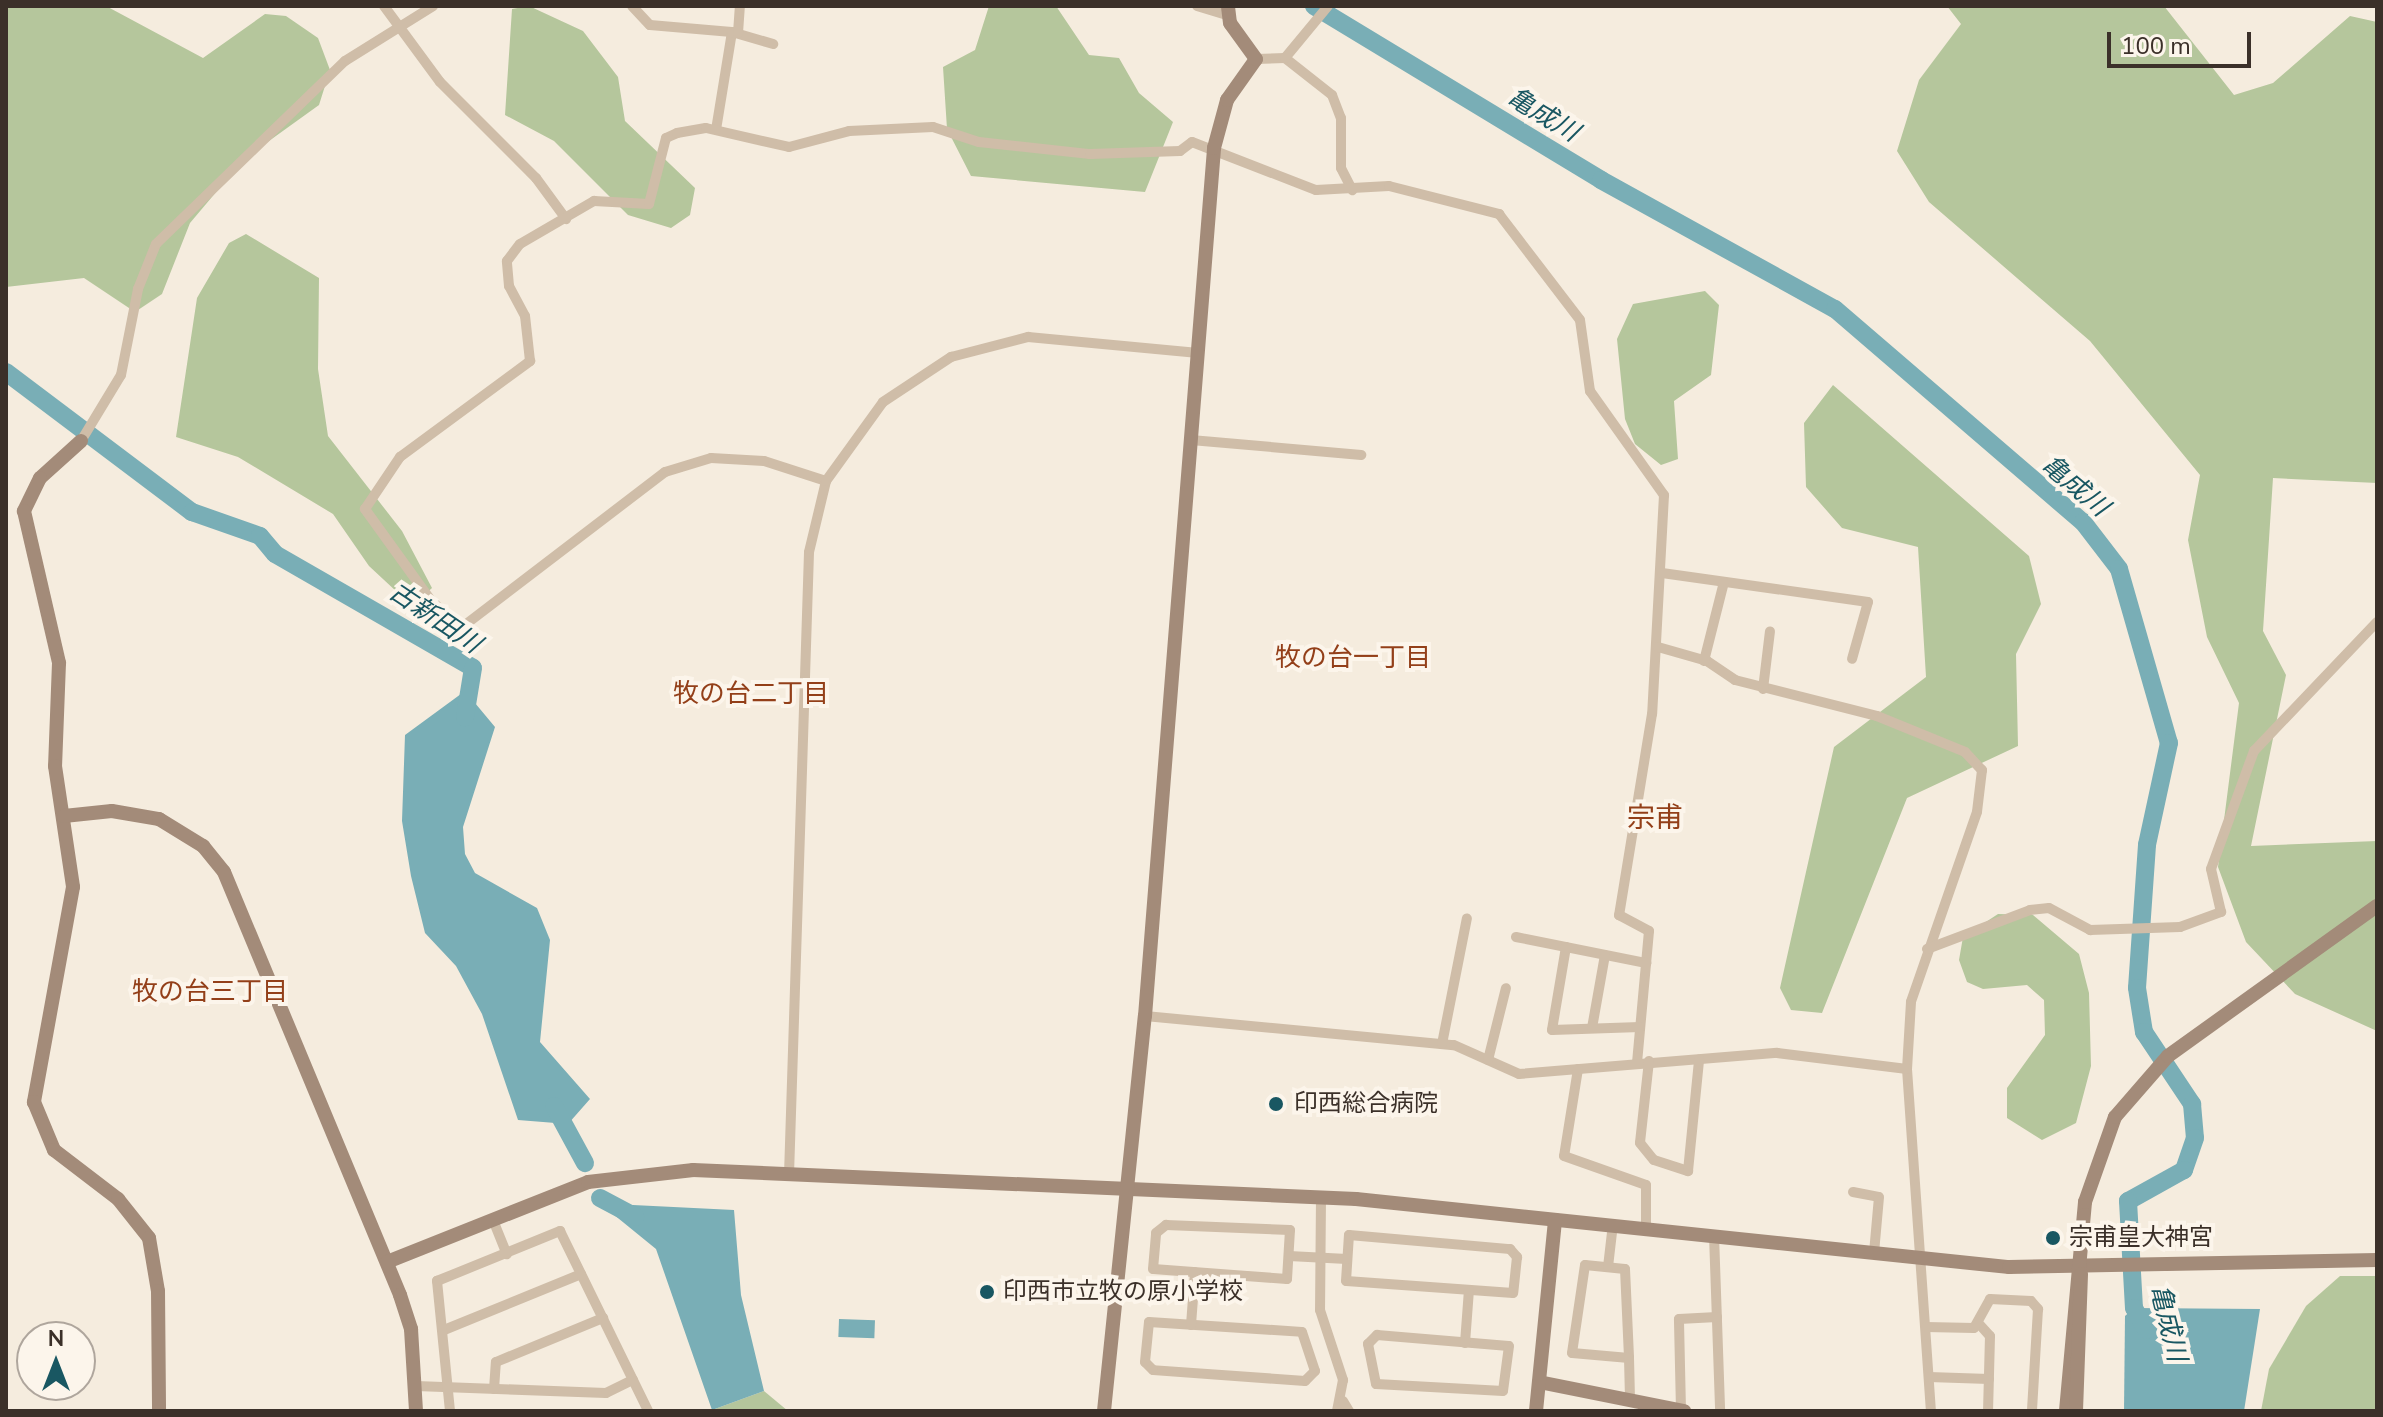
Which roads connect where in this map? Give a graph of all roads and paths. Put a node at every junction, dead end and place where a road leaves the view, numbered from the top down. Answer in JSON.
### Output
{"nodes":[{"id":1,"x":384,"y":6,"type":"edge"},
{"id":2,"x":433,"y":6,"type":"edge"},
{"id":3,"x":632,"y":6,"type":"edge"},
{"id":4,"x":740,"y":6,"type":"edge"},
{"id":5,"x":1197,"y":6,"type":"edge"},
{"id":6,"x":1328,"y":6,"type":"edge"},
{"id":7,"x":1227,"y":10,"type":"edge"},
{"id":8,"x":403,"y":24,"type":"junction"},
{"id":9,"x":735,"y":32,"type":"junction"},
{"id":10,"x":773,"y":44,"type":"dead end"},
{"id":11,"x":1285,"y":58,"type":"junction"},
{"id":12,"x":1256,"y":59,"type":"junction"},
{"id":13,"x":716,"y":130,"type":"junction"},
{"id":14,"x":1214,"y":148,"type":"junction"},
{"id":15,"x":1352,"y":190,"type":"junction"},
{"id":16,"x":566,"y":219,"type":"junction"},
{"id":17,"x":1198,"y":353,"type":"junction"},
{"id":18,"x":1191,"y":440,"type":"junction"},
{"id":19,"x":81,"y":441,"type":"joint"},
{"id":20,"x":1361,"y":455,"type":"dead end"},
{"id":21,"x":826,"y":481,"type":"junction"},
{"id":22,"x":1662,"y":573,"type":"junction"},
{"id":23,"x":1724,"y":582,"type":"junction"},
{"id":24,"x":2377,"y":622,"type":"edge"},
{"id":25,"x":1770,"y":631,"type":"dead end"},
{"id":26,"x":1658,"y":647,"type":"junction"},
{"id":27,"x":1852,"y":659,"type":"dead end"},
{"id":28,"x":1704,"y":661,"type":"junction"},
{"id":29,"x":1763,"y":689,"type":"junction"},
{"id":30,"x":64,"y":816,"type":"junction"},
{"id":31,"x":2377,"y":906,"type":"edge"},
{"id":32,"x":1467,"y":918,"type":"dead end"},
{"id":33,"x":1516,"y":937,"type":"dead end"},
{"id":34,"x":1566,"y":947,"type":"junction"},
{"id":35,"x":1927,"y":949,"type":"junction"},
{"id":36,"x":1605,"y":955,"type":"junction"},
{"id":37,"x":1646,"y":963,"type":"junction"},
{"id":38,"x":1506,"y":988,"type":"dead end"},
{"id":39,"x":1145,"y":1016,"type":"junction"},
{"id":40,"x":1640,"y":1027,"type":"junction"},
{"id":41,"x":1592,"y":1028,"type":"junction"},
{"id":42,"x":1442,"y":1044,"type":"junction"},
{"id":43,"x":1488,"y":1060,"type":"junction"},
{"id":44,"x":1699,"y":1060,"type":"junction"},
{"id":45,"x":1643,"y":1062,"type":"junction"},
{"id":46,"x":1578,"y":1069,"type":"junction"},
{"id":47,"x":1907,"y":1069,"type":"junction"},
{"id":48,"x":789,"y":1175,"type":"junction"},
{"id":49,"x":1125,"y":1191,"type":"junction"},
{"id":50,"x":1853,"y":1192,"type":"dead end"},
{"id":51,"x":1321,"y":1198,"type":"junction"},
{"id":52,"x":493,"y":1220,"type":"junction"},
{"id":53,"x":1555,"y":1220,"type":"junction"},
{"id":54,"x":1613,"y":1224,"type":"junction"},
{"id":55,"x":1646,"y":1227,"type":"junction"},
{"id":56,"x":1714,"y":1235,"type":"junction"},
{"id":57,"x":1874,"y":1253,"type":"junction"},
{"id":58,"x":507,"y":1254,"type":"junction"},
{"id":59,"x":1289,"y":1256,"type":"junction"},
{"id":60,"x":1318,"y":1257,"type":"junction"},
{"id":61,"x":1919,"y":1258,"type":"junction"},
{"id":62,"x":1347,"y":1259,"type":"junction"},
{"id":63,"x":2377,"y":1260,"type":"edge"},
{"id":64,"x":387,"y":1262,"type":"junction"},
{"id":65,"x":1608,"y":1267,"type":"junction"},
{"id":66,"x":2080,"y":1270,"type":"junction"},
{"id":67,"x":1195,"y":1272,"type":"junction"},
{"id":68,"x":581,"y":1274,"type":"junction"},
{"id":69,"x":1469,"y":1290,"type":"junction"},
{"id":70,"x":1717,"y":1317,"type":"junction"},
{"id":71,"x":603,"y":1318,"type":"junction"},
{"id":72,"x":1191,"y":1325,"type":"junction"},
{"id":73,"x":1980,"y":1325,"type":"junction"},
{"id":74,"x":1926,"y":1327,"type":"junction"},
{"id":75,"x":444,"y":1330,"type":"junction"},
{"id":76,"x":1465,"y":1343,"type":"junction"},
{"id":77,"x":1629,"y":1358,"type":"junction"},
{"id":78,"x":1929,"y":1377,"type":"junction"},
{"id":79,"x":1989,"y":1379,"type":"junction"},
{"id":80,"x":633,"y":1380,"type":"junction"},
{"id":81,"x":1539,"y":1382,"type":"junction"},
{"id":82,"x":416,"y":1386,"type":"junction"},
{"id":83,"x":451,"y":1387,"type":"junction"},
{"id":84,"x":494,"y":1389,"type":"junction"},
{"id":85,"x":1630,"y":1398,"type":"junction"},
{"id":86,"x":1343,"y":1408,"type":"edge"},
{"id":87,"x":159,"y":1411,"type":"edge"},
{"id":88,"x":416,"y":1411,"type":"edge"},
{"id":89,"x":450,"y":1411,"type":"edge"},
{"id":90,"x":648,"y":1411,"type":"edge"},
{"id":91,"x":1104,"y":1411,"type":"edge"},
{"id":92,"x":1536,"y":1411,"type":"edge"},
{"id":93,"x":1682,"y":1411,"type":"edge"},
{"id":94,"x":1720,"y":1411,"type":"edge"},
{"id":95,"x":1931,"y":1411,"type":"edge"},
{"id":96,"x":1988,"y":1411,"type":"edge"},
{"id":97,"x":2032,"y":1411,"type":"edge"},
{"id":98,"x":2066,"y":1411,"type":"edge"},
{"id":99,"x":2076,"y":1411,"type":"edge"}],
"edges":[{"from":1,"to":8,"type":"street"},
{"from":2,"to":8,"type":"street"},
{"from":3,"to":9,"type":"street"},
{"from":4,"to":9,"type":"street"},
{"from":5,"to":7,"type":"street"},
{"from":6,"to":11,"type":"street"},
{"from":7,"to":12,"type":"street"},
{"from":8,"to":16,"type":"street"},
{"from":8,"to":19,"type":"street"},
{"from":9,"to":10,"type":"street"},
{"from":9,"to":13,"type":"street"},
{"from":11,"to":12,"type":"street"},
{"from":11,"to":15,"type":"street"},
{"from":12,"to":14,"type":"street"},
{"from":13,"to":14,"type":"street"},
{"from":13,"to":16,"type":"street"},
{"from":14,"to":15,"type":"street"},
{"from":14,"to":17,"type":"street"},
{"from":15,"to":22,"type":"street"},
{"from":16,"to":21,"type":"street"},
{"from":17,"to":18,"type":"street"},
{"from":17,"to":21,"type":"street"},
{"from":18,"to":20,"type":"street"},
{"from":18,"to":39,"type":"street"},
{"from":19,"to":30,"type":"street"},
{"from":21,"to":48,"type":"street"},
{"from":22,"to":23,"type":"street"},
{"from":22,"to":26,"type":"street"},
{"from":23,"to":27,"type":"street"},
{"from":23,"to":28,"type":"street"},
{"from":24,"to":35,"type":"street"},
{"from":25,"to":29,"type":"street"},
{"from":26,"to":28,"type":"street"},
{"from":26,"to":37,"type":"street"},
{"from":28,"to":29,"type":"street"},
{"from":29,"to":35,"type":"street"},
{"from":30,"to":64,"type":"street"},
{"from":30,"to":87,"type":"street"},
{"from":31,"to":66,"type":"street"},
{"from":32,"to":42,"type":"street"},
{"from":33,"to":34,"type":"street"},
{"from":34,"to":36,"type":"street"},
{"from":34,"to":41,"type":"street"},
{"from":35,"to":47,"type":"street"},
{"from":36,"to":37,"type":"street"},
{"from":36,"to":41,"type":"street"},
{"from":37,"to":40,"type":"street"},
{"from":38,"to":43,"type":"street"},
{"from":39,"to":42,"type":"street"},
{"from":39,"to":49,"type":"street"},
{"from":40,"to":41,"type":"street"},
{"from":40,"to":45,"type":"street"},
{"from":42,"to":43,"type":"street"},
{"from":43,"to":46,"type":"street"},
{"from":44,"to":45,"type":"street"},
{"from":44,"to":45,"type":"street"},
{"from":44,"to":47,"type":"street"},
{"from":45,"to":46,"type":"street"},
{"from":46,"to":55,"type":"street"},
{"from":47,"to":61,"type":"street"},
{"from":48,"to":49,"type":"street"},
{"from":48,"to":52,"type":"street"},
{"from":49,"to":51,"type":"street"},
{"from":49,"to":91,"type":"street"},
{"from":50,"to":57,"type":"street"},
{"from":51,"to":53,"type":"street"},
{"from":51,"to":60,"type":"street"},
{"from":52,"to":58,"type":"street"},
{"from":52,"to":64,"type":"street"},
{"from":53,"to":54,"type":"street"},
{"from":53,"to":81,"type":"street"},
{"from":54,"to":55,"type":"street"},
{"from":54,"to":65,"type":"street"},
{"from":55,"to":56,"type":"street"},
{"from":56,"to":57,"type":"street"},
{"from":56,"to":70,"type":"street"},
{"from":57,"to":61,"type":"street"},
{"from":58,"to":68,"type":"street"},
{"from":58,"to":75,"type":"street"},
{"from":59,"to":60,"type":"street"},
{"from":59,"to":67,"type":"street"},
{"from":59,"to":67,"type":"street"},
{"from":60,"to":62,"type":"street"},
{"from":60,"to":86,"type":"street"},
{"from":61,"to":66,"type":"street"},
{"from":61,"to":74,"type":"street"},
{"from":62,"to":69,"type":"street"},
{"from":62,"to":69,"type":"street"},
{"from":63,"to":66,"type":"street"},
{"from":64,"to":82,"type":"street"},
{"from":65,"to":77,"type":"street"},
{"from":65,"to":77,"type":"street"},
{"from":66,"to":98,"type":"street"},
{"from":66,"to":99,"type":"street"},
{"from":67,"to":72,"type":"street"},
{"from":68,"to":71,"type":"street"},
{"from":68,"to":75,"type":"street"},
{"from":69,"to":76,"type":"street"},
{"from":70,"to":93,"type":"street"},
{"from":70,"to":94,"type":"street"},
{"from":71,"to":80,"type":"street"},
{"from":71,"to":84,"type":"street"},
{"from":72,"to":72,"type":"street"},
{"from":73,"to":74,"type":"street"},
{"from":73,"to":79,"type":"street"},
{"from":73,"to":97,"type":"street"},
{"from":74,"to":78,"type":"street"},
{"from":75,"to":83,"type":"street"},
{"from":76,"to":76,"type":"street"},
{"from":77,"to":85,"type":"street"},
{"from":78,"to":79,"type":"street"},
{"from":78,"to":95,"type":"street"},
{"from":79,"to":96,"type":"street"},
{"from":80,"to":84,"type":"street"},
{"from":80,"to":90,"type":"street"},
{"from":81,"to":85,"type":"street"},
{"from":81,"to":92,"type":"street"},
{"from":82,"to":83,"type":"street"},
{"from":82,"to":88,"type":"street"},
{"from":83,"to":84,"type":"street"},
{"from":83,"to":89,"type":"street"},
{"from":85,"to":93,"type":"street"}]}
